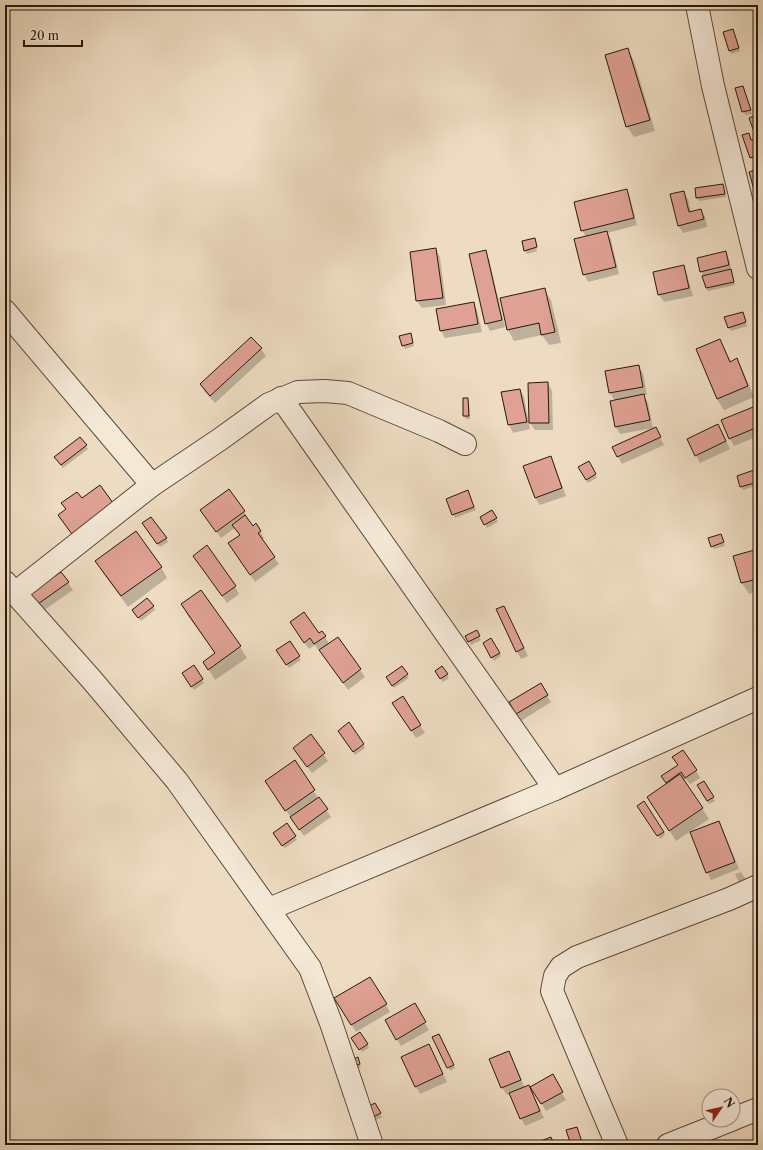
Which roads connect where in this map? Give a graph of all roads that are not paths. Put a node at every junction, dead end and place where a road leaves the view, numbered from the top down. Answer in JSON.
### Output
{"nodes":[{"id":1,"x":696,"y":5,"type":"edge"},
{"id":2,"x":758,"y":268,"type":"edge"},
{"id":3,"x":5,"y":312,"type":"edge"},
{"id":4,"x":282,"y":398,"type":"junction"},
{"id":5,"x":465,"y":444,"type":"dead end"},
{"id":6,"x":152,"y":485,"type":"junction"},
{"id":7,"x":10,"y":588,"type":"edge"},
{"id":8,"x":758,"y":698,"type":"edge"},
{"id":9,"x":555,"y":789,"type":"junction"},
{"id":10,"x":758,"y":886,"type":"edge"},
{"id":11,"x":269,"y":909,"type":"junction"},
{"id":12,"x":758,"y":1110,"type":"edge"},
{"id":13,"x":741,"y":1117,"type":"edge"},
{"id":14,"x":712,"y":1128,"type":"edge"},
{"id":15,"x":372,"y":1145,"type":"edge"},
{"id":16,"x":617,"y":1145,"type":"edge"},
{"id":17,"x":668,"y":1145,"type":"edge"}],
"edges":[{"from":1,"to":2,"type":"street"},
{"from":3,"to":6,"type":"street"},
{"from":4,"to":5,"type":"street"},
{"from":4,"to":6,"type":"street"},
{"from":4,"to":9,"type":"street"},
{"from":6,"to":7,"type":"street"},
{"from":7,"to":11,"type":"street"},
{"from":8,"to":9,"type":"street"},
{"from":9,"to":11,"type":"street"},
{"from":10,"to":16,"type":"street"},
{"from":11,"to":15,"type":"street"},
{"from":12,"to":13,"type":"street"},
{"from":14,"to":17,"type":"street"}]}
